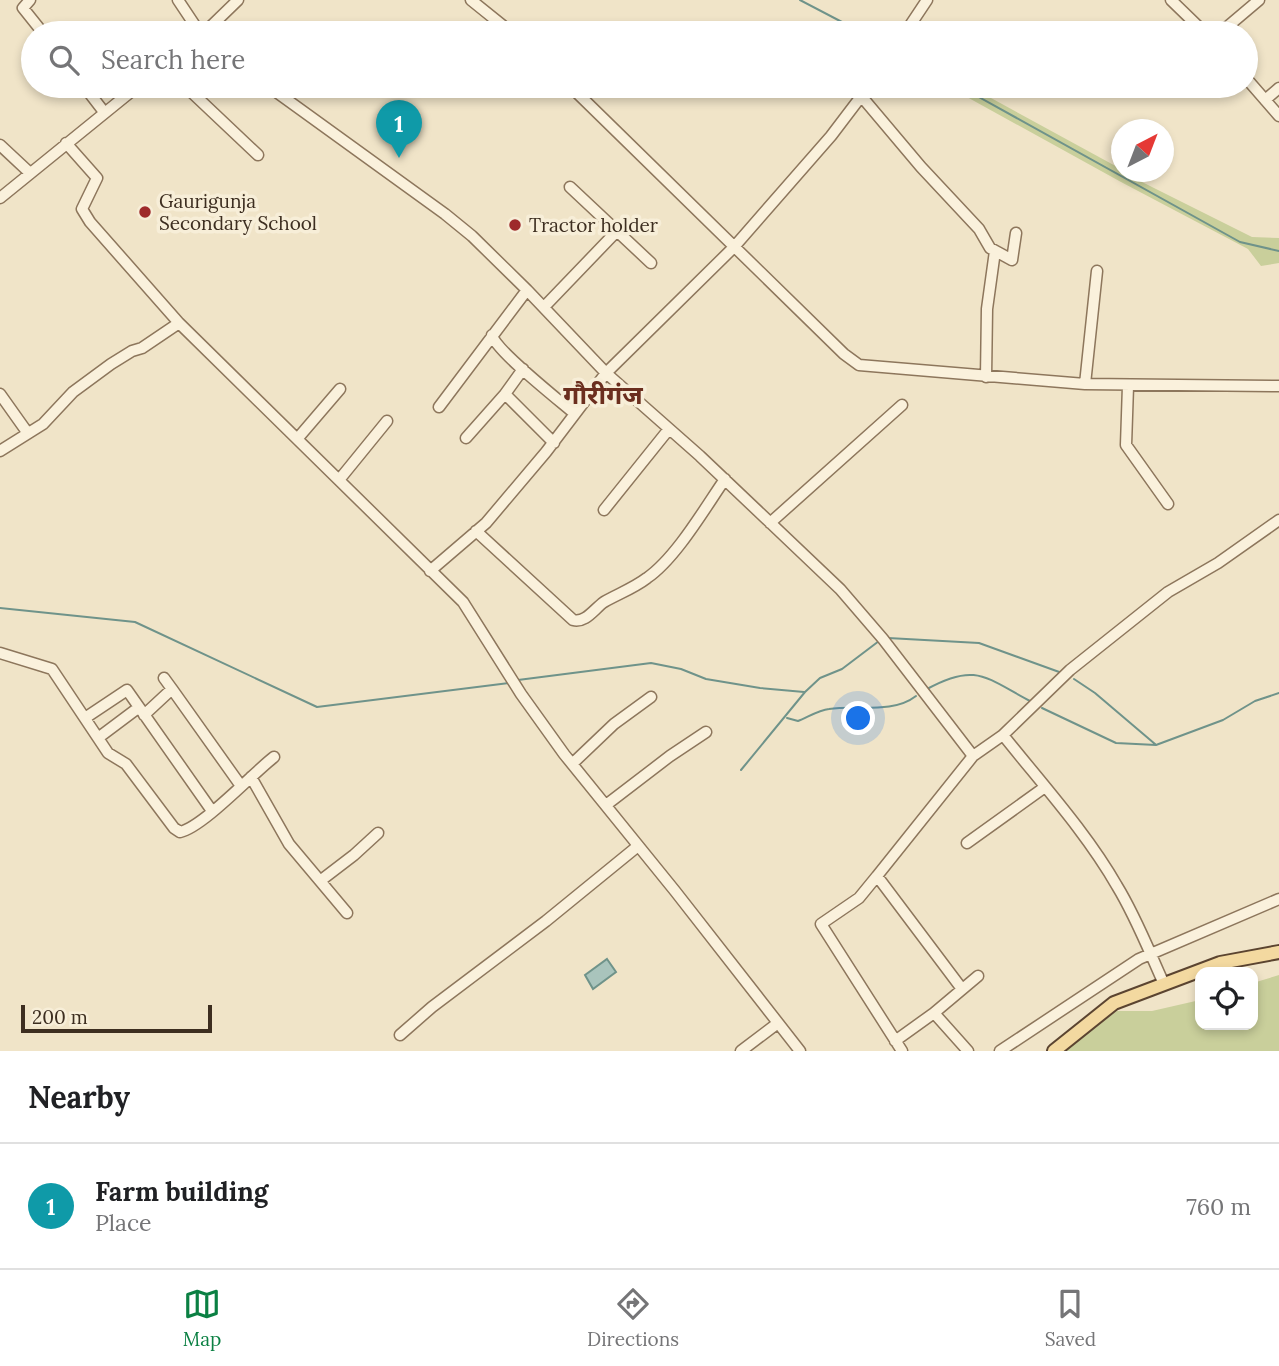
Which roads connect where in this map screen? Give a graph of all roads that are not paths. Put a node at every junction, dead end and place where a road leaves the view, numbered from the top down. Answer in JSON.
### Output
{"nodes":[{"id":1,"x":30,"y":0,"type":"edge"},
{"id":2,"x":178,"y":0,"type":"edge"},
{"id":3,"x":238,"y":0,"type":"edge"},
{"id":4,"x":471,"y":0,"type":"edge"},
{"id":5,"x":927,"y":0,"type":"edge"},
{"id":6,"x":1171,"y":0,"type":"edge"},
{"id":7,"x":1259,"y":0,"type":"edge"},
{"id":8,"x":33,"y":21,"type":"edge"},
{"id":9,"x":193,"y":21,"type":"edge"},
{"id":10,"x":215,"y":21,"type":"edge"},
{"id":11,"x":497,"y":21,"type":"edge"},
{"id":12,"x":913,"y":21,"type":"edge"},
{"id":13,"x":1193,"y":21,"type":"edge"},
{"id":14,"x":1234,"y":21,"type":"edge"},
{"id":15,"x":1279,"y":88,"type":"edge"},
{"id":16,"x":1258,"y":92,"type":"edge"},
{"id":17,"x":93,"y":98,"type":"edge"},
{"id":18,"x":123,"y":98,"type":"edge"},
{"id":19,"x":198,"y":98,"type":"edge"},
{"id":20,"x":285,"y":98,"type":"edge"},
{"id":21,"x":582,"y":98,"type":"edge"},
{"id":22,"x":861,"y":98,"type":"edge"},
{"id":23,"x":863,"y":98,"type":"edge"},
{"id":24,"x":1265,"y":100,"type":"junction"},
{"id":25,"x":104,"y":113,"type":"junction"},
{"id":26,"x":1279,"y":116,"type":"edge"},
{"id":27,"x":66,"y":144,"type":"junction"},
{"id":28,"x":0,"y":145,"type":"edge"},
{"id":29,"x":258,"y":155,"type":"dead end"},
{"id":30,"x":30,"y":173,"type":"junction"},
{"id":31,"x":570,"y":187,"type":"dead end"},
{"id":32,"x":0,"y":198,"type":"edge"},
{"id":33,"x":617,"y":231,"type":"junction"},
{"id":34,"x":1016,"y":233,"type":"dead end"},
{"id":35,"x":734,"y":247,"type":"junction"},
{"id":36,"x":995,"y":251,"type":"junction"},
{"id":37,"x":651,"y":262,"type":"dead end"},
{"id":38,"x":1097,"y":271,"type":"dead end"},
{"id":39,"x":527,"y":290,"type":"junction"},
{"id":40,"x":544,"y":307,"type":"junction"},
{"id":41,"x":179,"y":323,"type":"junction"},
{"id":42,"x":492,"y":335,"type":"junction"},
{"id":43,"x":523,"y":369,"type":"junction"},
{"id":44,"x":606,"y":373,"type":"junction"},
{"id":45,"x":986,"y":377,"type":"junction"},
{"id":46,"x":1085,"y":384,"type":"junction"},
{"id":47,"x":1128,"y":386,"type":"junction"},
{"id":48,"x":1279,"y":386,"type":"edge"},
{"id":49,"x":340,"y":389,"type":"dead end"},
{"id":50,"x":0,"y":394,"type":"edge"},
{"id":51,"x":505,"y":394,"type":"junction"},
{"id":52,"x":902,"y":405,"type":"dead end"},
{"id":53,"x":439,"y":407,"type":"dead end"},
{"id":54,"x":575,"y":414,"type":"junction"},
{"id":55,"x":387,"y":421,"type":"dead end"},
{"id":56,"x":669,"y":429,"type":"junction"},
{"id":57,"x":27,"y":432,"type":"junction"},
{"id":58,"x":298,"y":438,"type":"junction"},
{"id":59,"x":466,"y":438,"type":"dead end"},
{"id":60,"x":554,"y":443,"type":"junction"},
{"id":61,"x":0,"y":451,"type":"edge"},
{"id":62,"x":725,"y":479,"type":"junction"},
{"id":63,"x":339,"y":480,"type":"junction"},
{"id":64,"x":1168,"y":504,"type":"dead end"},
{"id":65,"x":604,"y":510,"type":"dead end"},
{"id":66,"x":1279,"y":520,"type":"edge"},
{"id":67,"x":770,"y":523,"type":"junction"},
{"id":68,"x":476,"y":531,"type":"junction"},
{"id":69,"x":430,"y":571,"type":"junction"},
{"id":70,"x":0,"y":653,"type":"edge"},
{"id":71,"x":164,"y":678,"type":"dead end"},
{"id":72,"x":172,"y":689,"type":"junction"},
{"id":73,"x":651,"y":697,"type":"dead end"},
{"id":74,"x":141,"y":712,"type":"junction"},
{"id":75,"x":85,"y":718,"type":"junction"},
{"id":76,"x":706,"y":733,"type":"dead end"},
{"id":77,"x":1003,"y":735,"type":"junction"},
{"id":78,"x":98,"y":738,"type":"junction"},
{"id":79,"x":274,"y":757,"type":"dead end"},
{"id":80,"x":973,"y":757,"type":"junction"},
{"id":81,"x":572,"y":764,"type":"junction"},
{"id":82,"x":251,"y":777,"type":"junction"},
{"id":83,"x":241,"y":786,"type":"junction"},
{"id":84,"x":1045,"y":787,"type":"junction"},
{"id":85,"x":606,"y":805,"type":"junction"},
{"id":86,"x":212,"y":811,"type":"junction"},
{"id":87,"x":378,"y":833,"type":"dead end"},
{"id":88,"x":967,"y":844,"type":"dead end"},
{"id":89,"x":638,"y":846,"type":"junction"},
{"id":90,"x":877,"y":876,"type":"junction"},
{"id":91,"x":320,"y":881,"type":"junction"},
{"id":92,"x":1279,"y":899,"type":"edge"},
{"id":93,"x":347,"y":913,"type":"dead end"},
{"id":94,"x":1279,"y":952,"type":"edge"},
{"id":95,"x":1150,"y":954,"type":"junction"},
{"id":96,"x":978,"y":976,"type":"dead end"},
{"id":97,"x":1164,"y":984,"type":"junction"},
{"id":98,"x":962,"y":989,"type":"junction"},
{"id":99,"x":934,"y":1013,"type":"junction"},
{"id":100,"x":778,"y":1023,"type":"junction"},
{"id":101,"x":400,"y":1035,"type":"dead end"},
{"id":102,"x":895,"y":1041,"type":"junction"},
{"id":103,"x":741,"y":1051,"type":"edge"},
{"id":104,"x":800,"y":1051,"type":"edge"},
{"id":105,"x":902,"y":1051,"type":"edge"},
{"id":106,"x":968,"y":1051,"type":"edge"},
{"id":107,"x":1000,"y":1051,"type":"edge"},
{"id":108,"x":1054,"y":1051,"type":"edge"}],
"edges":[{"from":1,"to":8,"type":"street"},
{"from":2,"to":9,"type":"street"},
{"from":3,"to":10,"type":"street"},
{"from":4,"to":11,"type":"street"},
{"from":5,"to":12,"type":"street"},
{"from":6,"to":13,"type":"street"},
{"from":7,"to":14,"type":"street"},
{"from":15,"to":24,"type":"street"},
{"from":16,"to":24,"type":"street"},
{"from":17,"to":25,"type":"street"},
{"from":18,"to":25,"type":"street"},
{"from":19,"to":29,"type":"street"},
{"from":20,"to":39,"type":"street"},
{"from":21,"to":35,"type":"street"},
{"from":22,"to":35,"type":"street"},
{"from":23,"to":36,"type":"street"},
{"from":24,"to":26,"type":"street"},
{"from":25,"to":27,"type":"street"},
{"from":27,"to":30,"type":"street"},
{"from":27,"to":41,"type":"street"},
{"from":28,"to":30,"type":"street"},
{"from":30,"to":32,"type":"street"},
{"from":31,"to":33,"type":"street"},
{"from":33,"to":37,"type":"street"},
{"from":33,"to":40,"type":"street"},
{"from":34,"to":36,"type":"street"},
{"from":35,"to":44,"type":"street"},
{"from":35,"to":45,"type":"street"},
{"from":36,"to":45,"type":"street"},
{"from":38,"to":46,"type":"street"},
{"from":39,"to":40,"type":"street"},
{"from":39,"to":42,"type":"street"},
{"from":40,"to":44,"type":"street"},
{"from":41,"to":57,"type":"street"},
{"from":41,"to":58,"type":"street"},
{"from":42,"to":43,"type":"street"},
{"from":42,"to":53,"type":"street"},
{"from":43,"to":51,"type":"street"},
{"from":43,"to":54,"type":"street"},
{"from":44,"to":54,"type":"street"},
{"from":44,"to":56,"type":"street"},
{"from":45,"to":46,"type":"street"},
{"from":46,"to":47,"type":"street"},
{"from":47,"to":48,"type":"street"},
{"from":47,"to":64,"type":"street"},
{"from":49,"to":58,"type":"street"},
{"from":50,"to":57,"type":"street"},
{"from":51,"to":59,"type":"street"},
{"from":51,"to":60,"type":"street"},
{"from":52,"to":67,"type":"street"},
{"from":54,"to":60,"type":"street"},
{"from":55,"to":63,"type":"street"},
{"from":56,"to":62,"type":"street"},
{"from":56,"to":65,"type":"street"},
{"from":57,"to":61,"type":"street"},
{"from":58,"to":63,"type":"street"},
{"from":60,"to":68,"type":"street"},
{"from":62,"to":67,"type":"street"},
{"from":62,"to":68,"type":"street"},
{"from":63,"to":69,"type":"street"},
{"from":66,"to":77,"type":"street"},
{"from":67,"to":80,"type":"street"},
{"from":68,"to":69,"type":"street"},
{"from":69,"to":81,"type":"street"},
{"from":70,"to":75,"type":"street"},
{"from":71,"to":72,"type":"street"},
{"from":72,"to":74,"type":"street"},
{"from":72,"to":83,"type":"street"},
{"from":73,"to":81,"type":"street"},
{"from":74,"to":75,"type":"street"},
{"from":74,"to":78,"type":"street"},
{"from":74,"to":86,"type":"street"},
{"from":75,"to":78,"type":"street"},
{"from":76,"to":85,"type":"street"},
{"from":77,"to":80,"type":"street"},
{"from":77,"to":84,"type":"street"},
{"from":78,"to":86,"type":"street"},
{"from":79,"to":82,"type":"street"},
{"from":80,"to":90,"type":"street"},
{"from":81,"to":85,"type":"street"},
{"from":82,"to":83,"type":"street"},
{"from":82,"to":91,"type":"street"},
{"from":83,"to":86,"type":"street"},
{"from":84,"to":88,"type":"street"},
{"from":84,"to":95,"type":"street"},
{"from":85,"to":89,"type":"street"},
{"from":87,"to":91,"type":"street"},
{"from":89,"to":100,"type":"street"},
{"from":89,"to":101,"type":"street"},
{"from":90,"to":98,"type":"street"},
{"from":90,"to":102,"type":"street"},
{"from":91,"to":93,"type":"street"},
{"from":92,"to":95,"type":"street"},
{"from":94,"to":97,"type":"main road"},
{"from":95,"to":97,"type":"street"},
{"from":95,"to":107,"type":"street"},
{"from":96,"to":98,"type":"street"},
{"from":97,"to":108,"type":"main road"},
{"from":98,"to":99,"type":"street"},
{"from":99,"to":102,"type":"street"},
{"from":99,"to":106,"type":"street"},
{"from":100,"to":103,"type":"street"},
{"from":100,"to":104,"type":"street"},
{"from":102,"to":105,"type":"street"}]}
